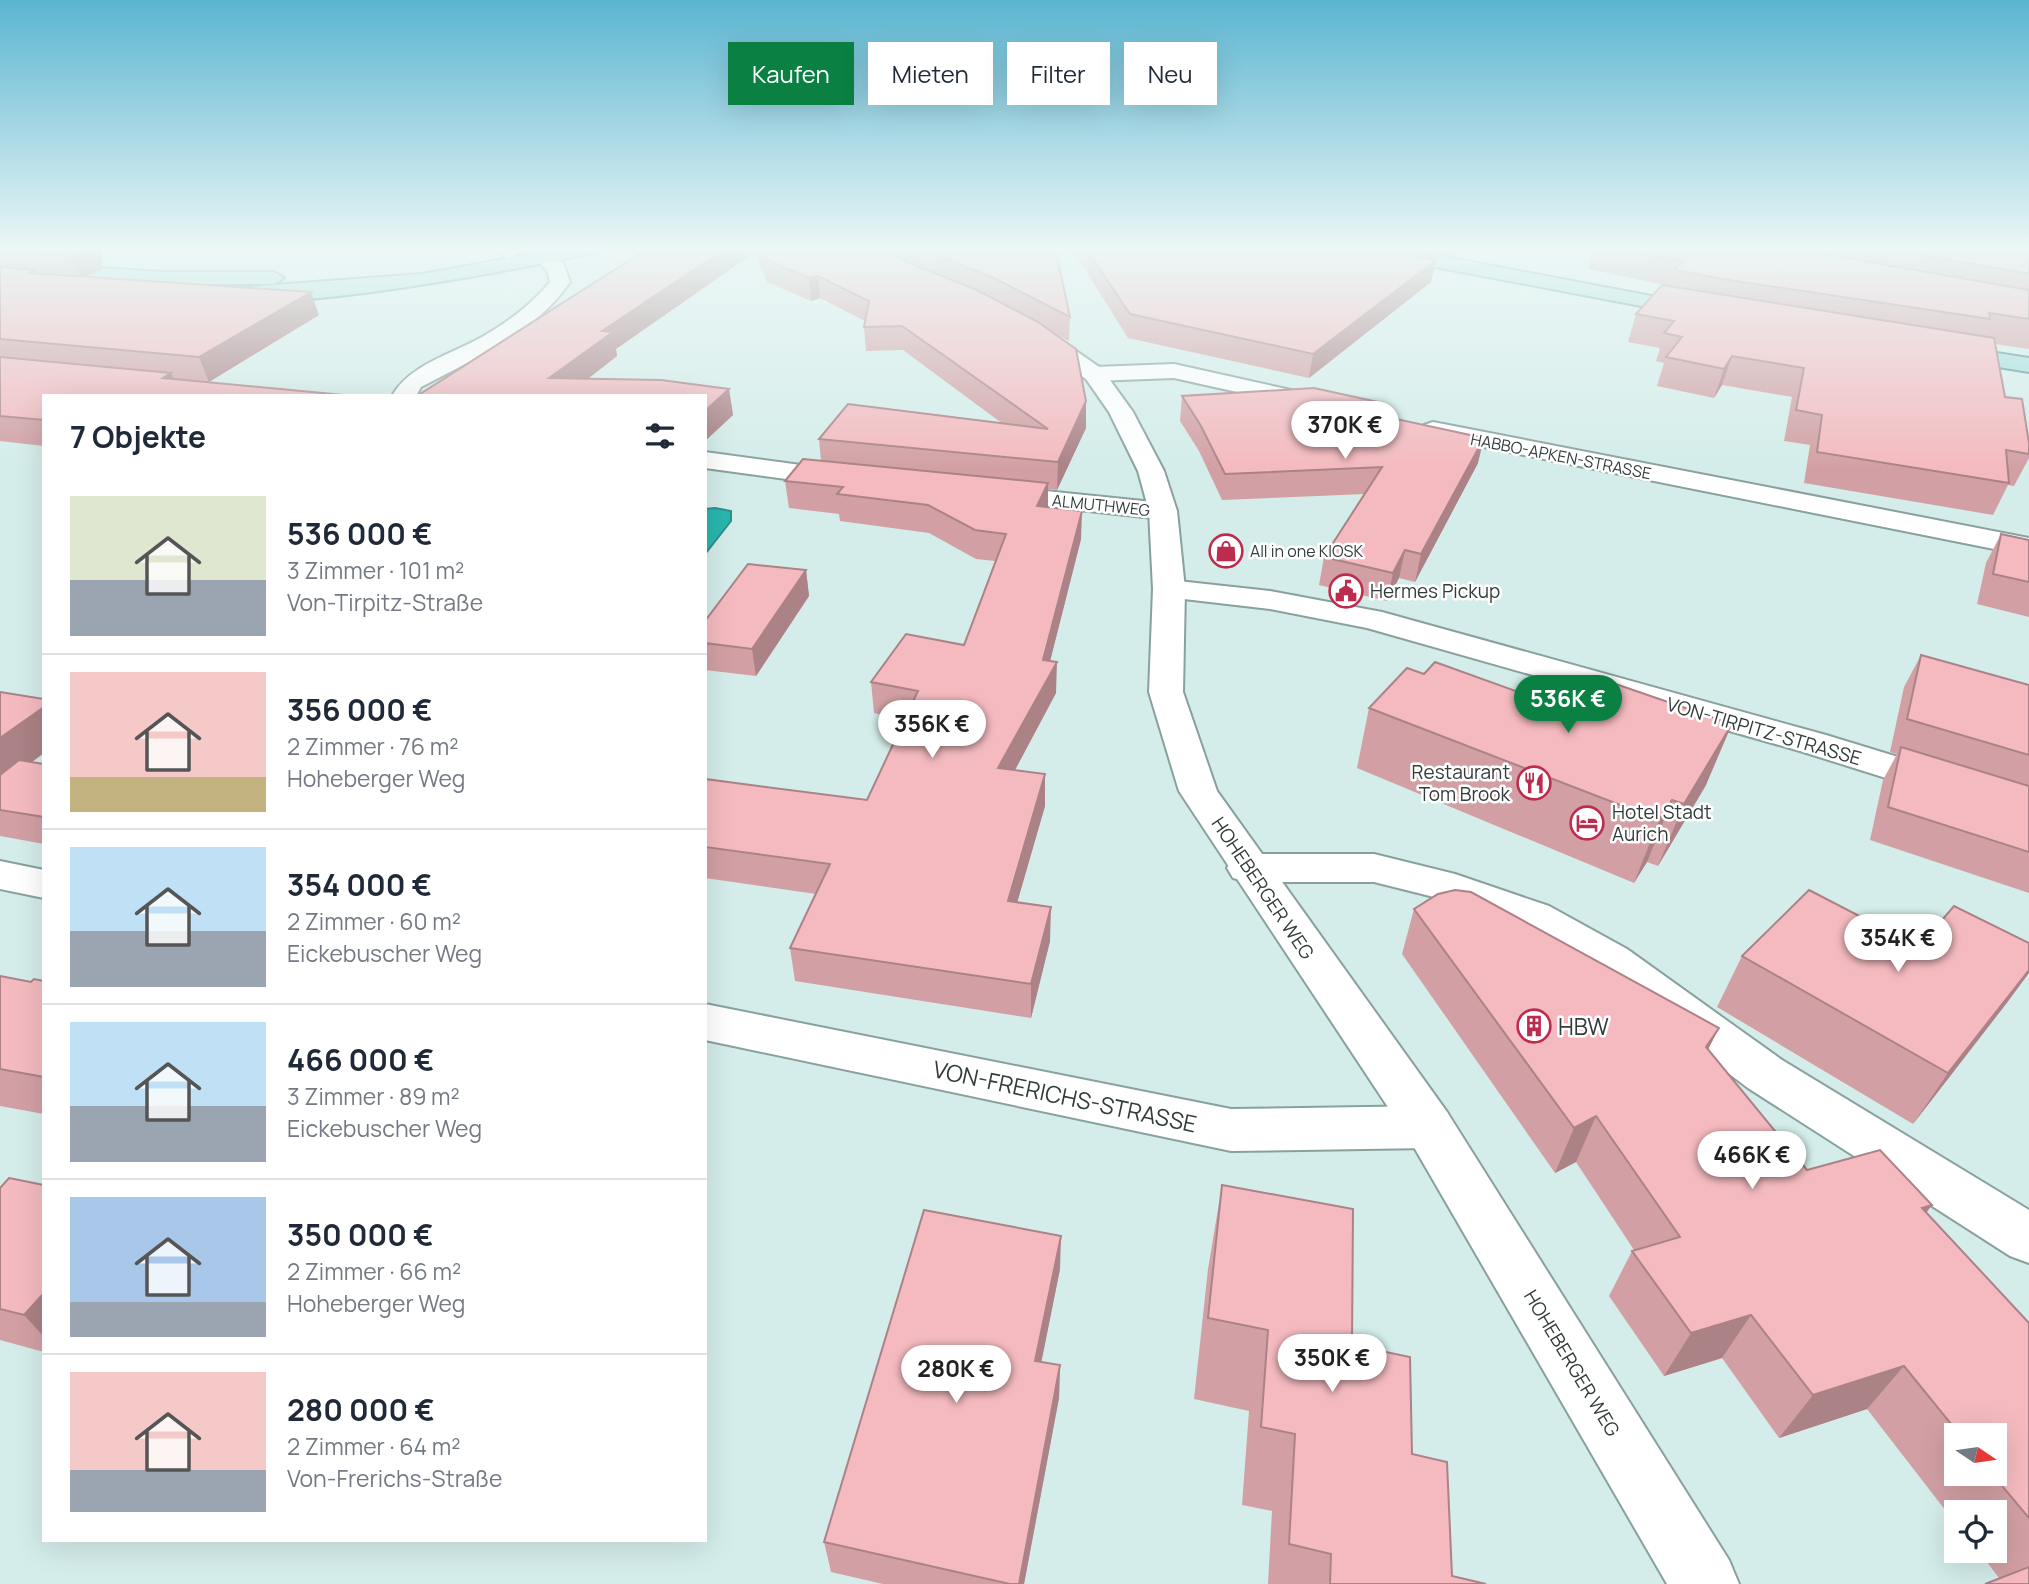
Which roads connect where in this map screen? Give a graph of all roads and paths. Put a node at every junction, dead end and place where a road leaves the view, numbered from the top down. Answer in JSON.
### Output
{"nodes":[{"id":1,"x":521,"y":321,"type":"edge"},
{"id":2,"x":1012,"y":321,"type":"edge"},
{"id":3,"x":1921,"y":348,"type":"edge"},
{"id":4,"x":2029,"y":365,"type":"edge"},
{"id":5,"x":1094,"y":374,"type":"junction"},
{"id":6,"x":399,"y":394,"type":"edge"},
{"id":7,"x":1336,"y":408,"type":"edge"},
{"id":8,"x":1404,"y":423,"type":"edge"},
{"id":9,"x":707,"y":460,"type":"edge"},
{"id":10,"x":873,"y":482,"type":"edge"},
{"id":11,"x":970,"y":491,"type":"edge"},
{"id":12,"x":1163,"y":511,"type":"junction"},
{"id":13,"x":2029,"y":547,"type":"edge"},
{"id":14,"x":1169,"y":589,"type":"junction"},
{"id":15,"x":2029,"y":810,"type":"edge"},
{"id":16,"x":1248,"y":868,"type":"junction"},
{"id":17,"x":0,"y":875,"type":"edge"},
{"id":18,"x":42,"y":884,"type":"edge"},
{"id":19,"x":707,"y":1022,"type":"edge"},
{"id":20,"x":1429,"y":1127,"type":"junction"},
{"id":21,"x":2029,"y":1239,"type":"edge"},
{"id":22,"x":1705,"y":1584,"type":"edge"}],
"edges":[{"from":1,"to":6,"type":"street"},
{"from":2,"to":5,"type":"street","name":"HOHEBERGER WEG"},
{"from":3,"to":4,"type":"main road"},
{"from":5,"to":7,"type":"street"},
{"from":5,"to":12,"type":"street","name":"HOHEBERGER WEG"},
{"from":8,"to":13,"type":"street","name":"HABBO-APKEN-STRASSE"},
{"from":9,"to":10,"type":"street"},
{"from":11,"to":12,"type":"street","name":"ALMUTHWEG"},
{"from":12,"to":14,"type":"street","name":"HOHEBERGER WEG"},
{"from":14,"to":15,"type":"street","name":"VON-TIRPITZ-STRASSE"},
{"from":14,"to":16,"type":"street","name":"HOHEBERGER WEG"},
{"from":16,"to":20,"type":"street","name":"HOHEBERGER WEG"},
{"from":16,"to":21,"type":"street"},
{"from":17,"to":18,"type":"street"},
{"from":19,"to":20,"type":"street","name":"VON-FRERICHS-STRASSE"},
{"from":20,"to":22,"type":"street","name":"HOHEBERGER WEG"}]}
